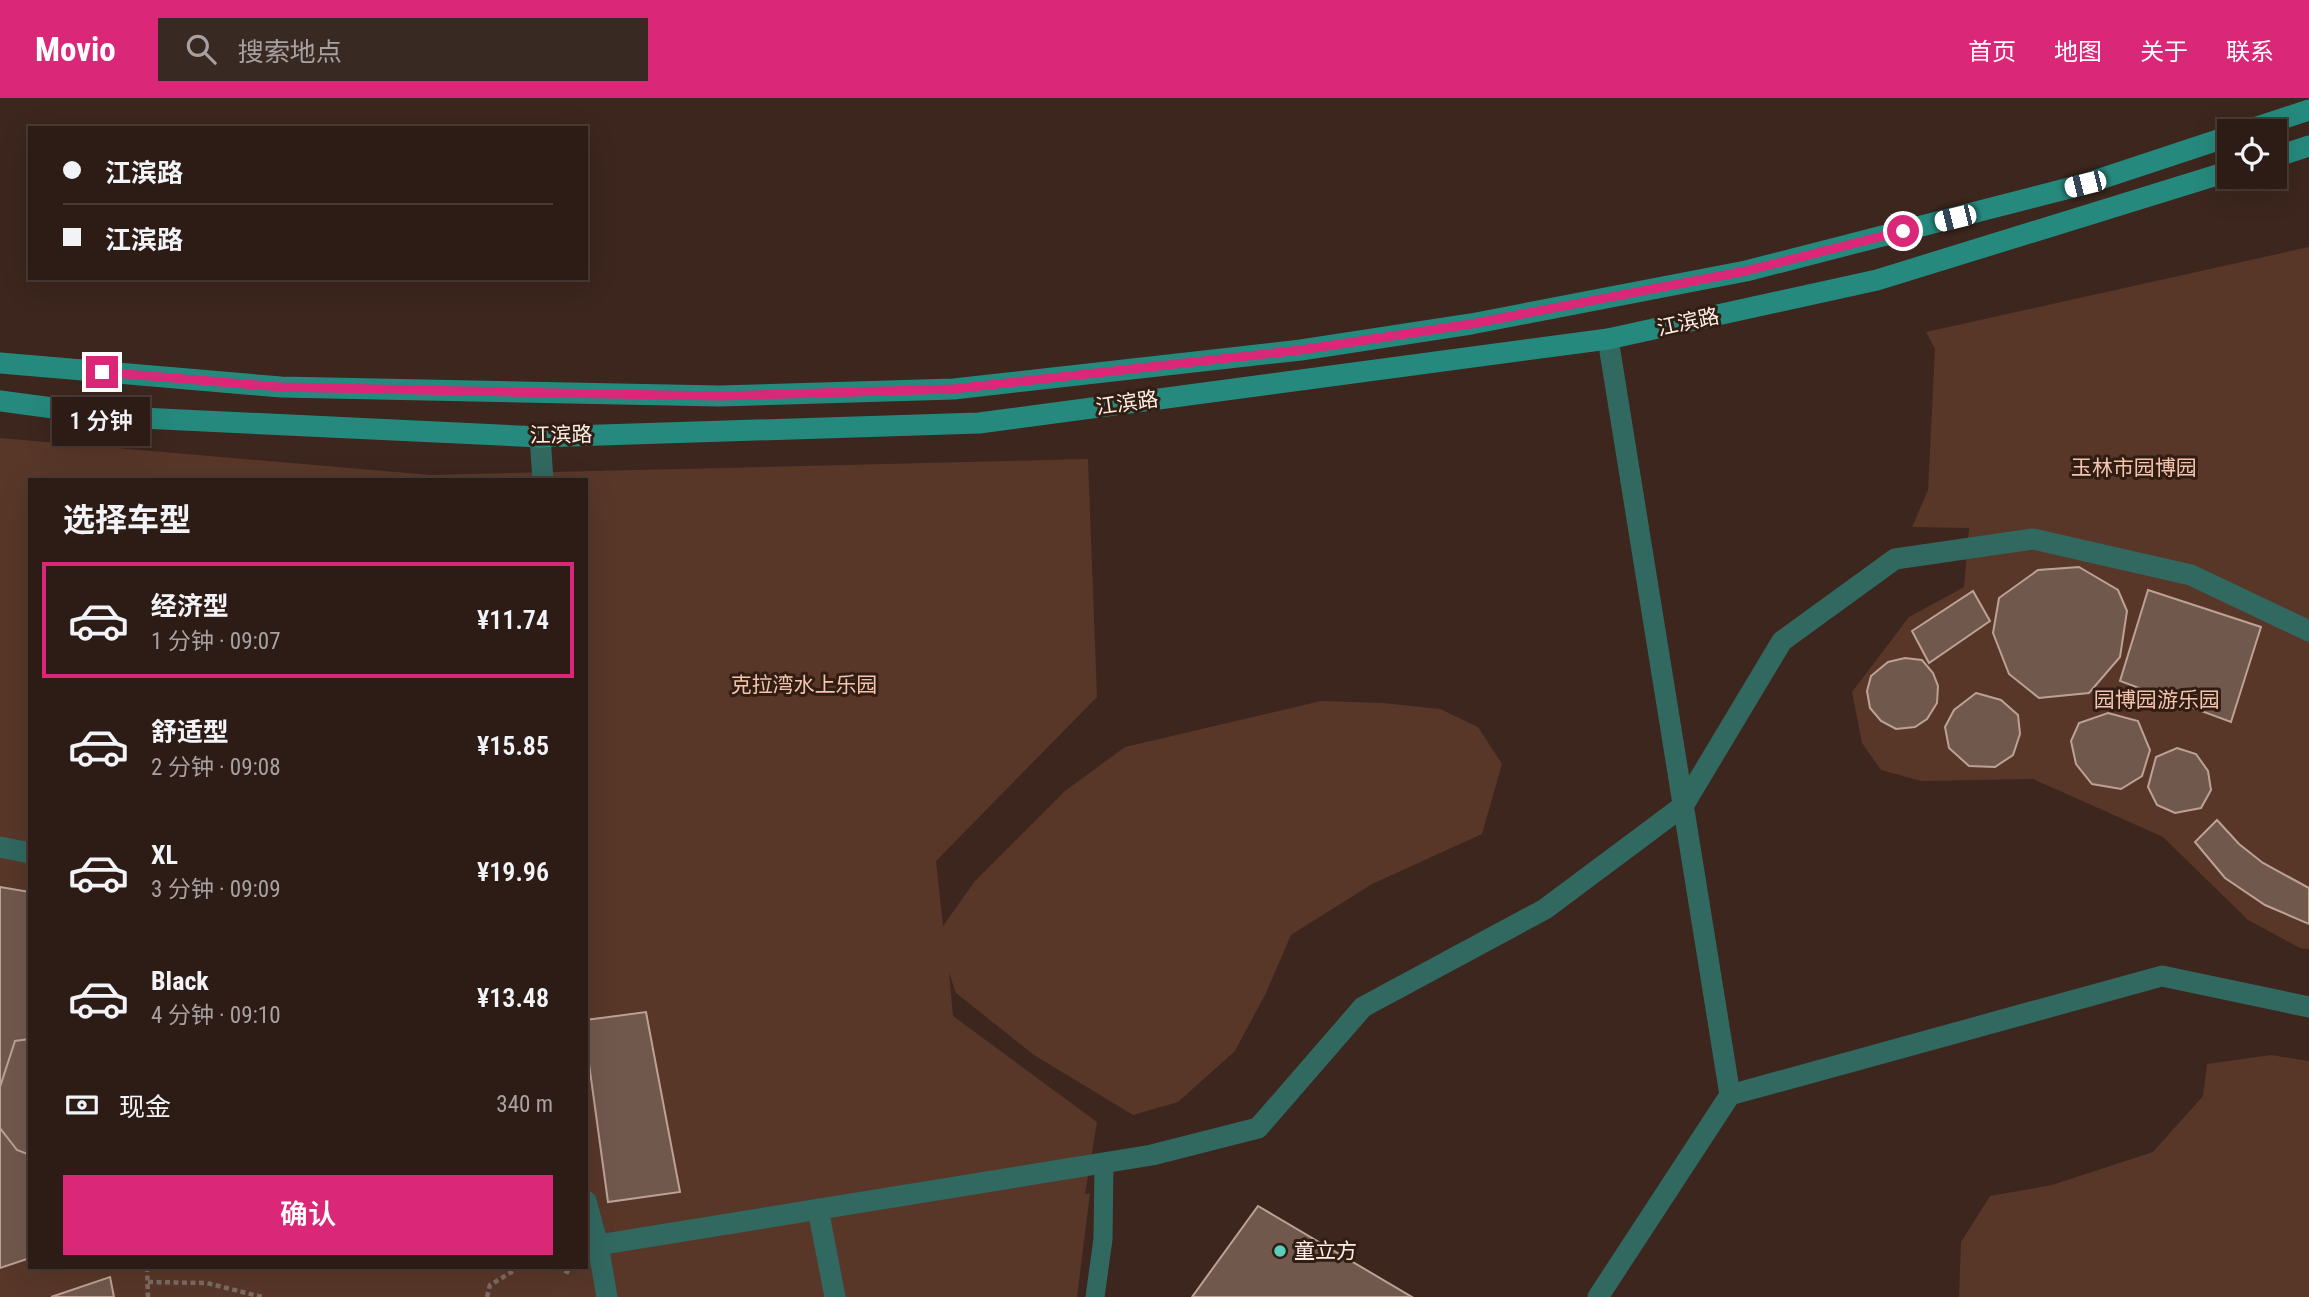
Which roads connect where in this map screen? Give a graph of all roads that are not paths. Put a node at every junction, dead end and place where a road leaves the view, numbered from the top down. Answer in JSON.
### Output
{"nodes":[{"id":1,"x":2309,"y":110,"type":"edge"},
{"id":2,"x":2282,"y":119,"type":"edge"},
{"id":3,"x":2217,"y":140,"type":"edge"},
{"id":4,"x":2309,"y":146,"type":"edge"},
{"id":5,"x":2287,"y":153,"type":"edge"},
{"id":6,"x":2217,"y":175,"type":"edge"},
{"id":7,"x":1608,"y":339,"type":"junction"},
{"id":8,"x":0,"y":363,"type":"edge"},
{"id":9,"x":0,"y":401,"type":"edge"},
{"id":10,"x":540,"y":437,"type":"junction"},
{"id":11,"x":543,"y":478,"type":"edge"},
{"id":12,"x":2309,"y":631,"type":"edge"},
{"id":13,"x":1683,"y":806,"type":"junction"},
{"id":14,"x":0,"y":847,"type":"edge"},
{"id":15,"x":28,"y":853,"type":"edge"},
{"id":16,"x":2309,"y":1007,"type":"edge"},
{"id":17,"x":1730,"y":1095,"type":"junction"},
{"id":18,"x":1104,"y":1163,"type":"junction"},
{"id":19,"x":588,"y":1208,"type":"edge"},
{"id":20,"x":818,"y":1209,"type":"junction"},
{"id":21,"x":598,"y":1245,"type":"junction"},
{"id":22,"x":607,"y":1297,"type":"edge"},
{"id":23,"x":835,"y":1297,"type":"edge"},
{"id":24,"x":1094,"y":1297,"type":"edge"},
{"id":25,"x":1598,"y":1297,"type":"edge"}],
"edges":[{"from":1,"to":2,"type":"main road"},
{"from":3,"to":8,"type":"main road","name":"江滨路"},
{"from":4,"to":5,"type":"main road"},
{"from":6,"to":7,"type":"main road","name":"江滨路"},
{"from":7,"to":10,"type":"main road","name":"江滨路"},
{"from":7,"to":13,"type":"street"},
{"from":9,"to":10,"type":"main road","name":"江滨路"},
{"from":10,"to":11,"type":"street"},
{"from":12,"to":13,"type":"street"},
{"from":13,"to":17,"type":"street"},
{"from":13,"to":18,"type":"street"},
{"from":14,"to":15,"type":"street"},
{"from":16,"to":17,"type":"street"},
{"from":17,"to":25,"type":"street"},
{"from":18,"to":20,"type":"street"},
{"from":18,"to":24,"type":"lane"},
{"from":19,"to":21,"type":"street"},
{"from":20,"to":21,"type":"street"},
{"from":20,"to":23,"type":"street"},
{"from":21,"to":22,"type":"street"}]}
